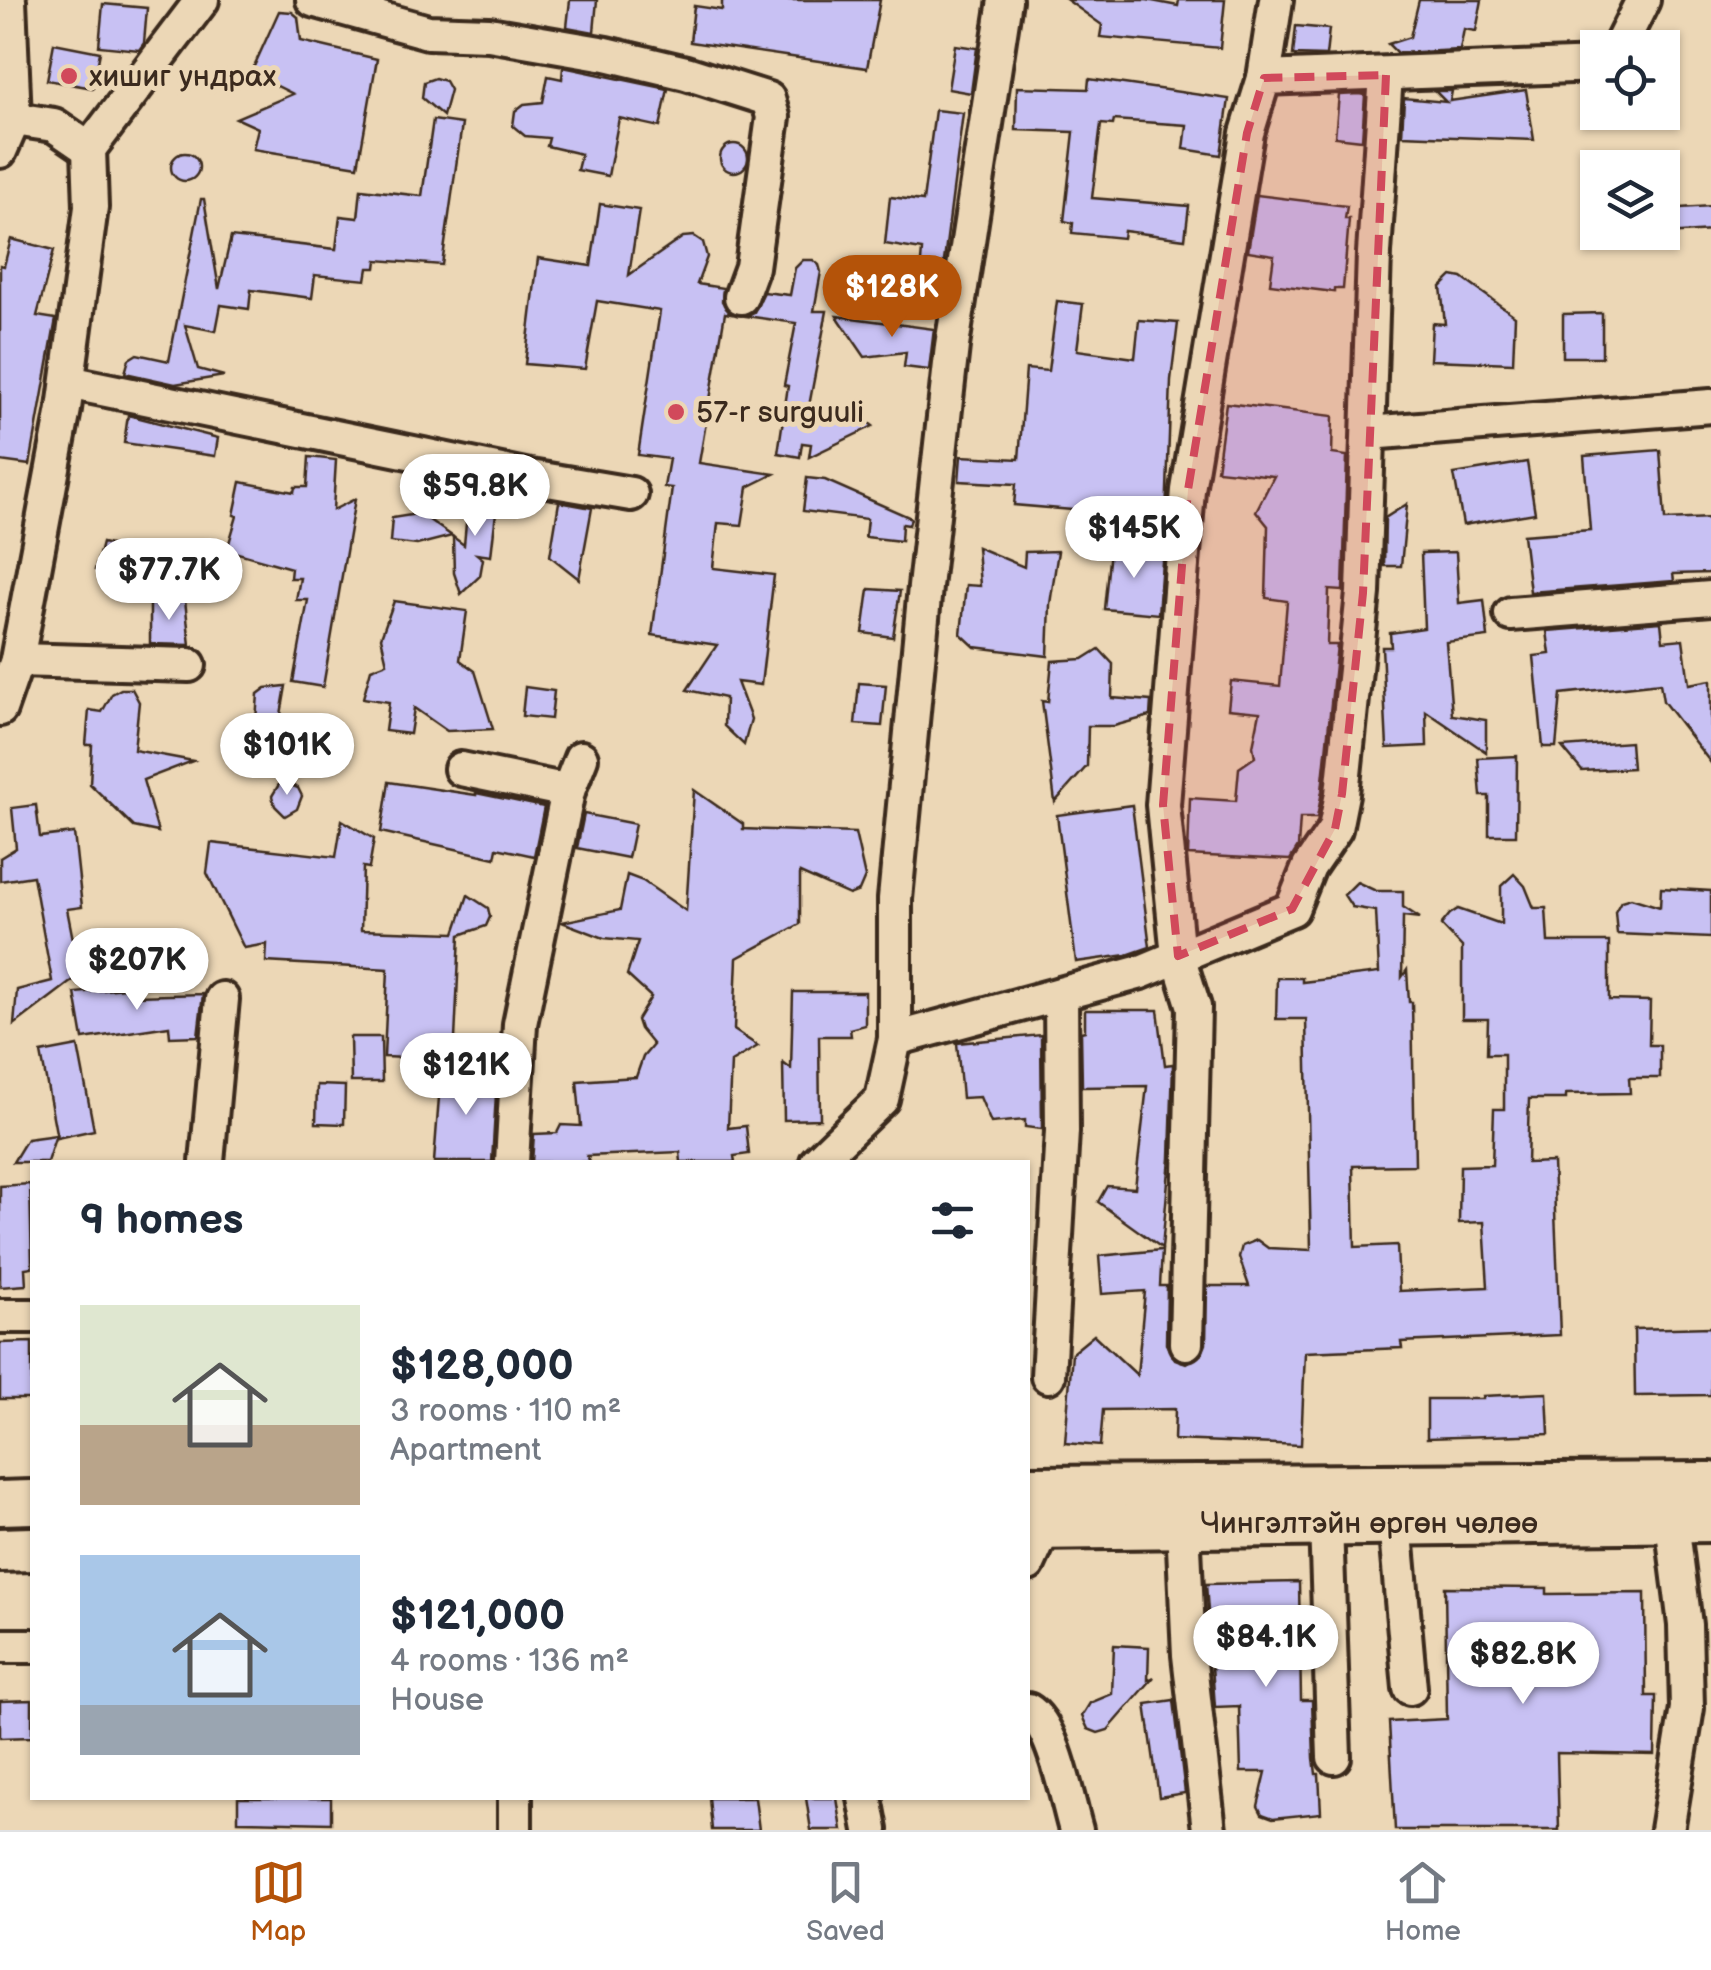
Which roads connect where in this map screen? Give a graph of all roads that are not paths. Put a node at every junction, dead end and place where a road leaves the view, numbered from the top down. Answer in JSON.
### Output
{"nodes":[{"id":1,"x":9,"y":0,"type":"edge"},
{"id":2,"x":202,"y":0,"type":"edge"},
{"id":3,"x":313,"y":0,"type":"edge"},
{"id":4,"x":1005,"y":0,"type":"edge"},
{"id":5,"x":1276,"y":0,"type":"edge"},
{"id":6,"x":1643,"y":0,"type":"edge"},
{"id":7,"x":1628,"y":30,"type":"edge"},
{"id":8,"x":1580,"y":66,"type":"edge"},
{"id":9,"x":1386,"y":75,"type":"junction"},
{"id":10,"x":1264,"y":78,"type":"junction"},
{"id":11,"x":14,"y":119,"type":"junction"},
{"id":12,"x":90,"y":149,"type":"junction"},
{"id":13,"x":0,"y":151,"type":"edge"},
{"id":14,"x":741,"y":297,"type":"dead end"},
{"id":15,"x":68,"y":382,"type":"junction"},
{"id":16,"x":1711,"y":406,"type":"edge"},
{"id":17,"x":1369,"y":434,"type":"junction"},
{"id":18,"x":631,"y":494,"type":"dead end"},
{"id":19,"x":1711,"y":598,"type":"edge"},
{"id":20,"x":1510,"y":614,"type":"dead end"},
{"id":21,"x":16,"y":660,"type":"junction"},
{"id":22,"x":189,"y":664,"type":"dead end"},
{"id":23,"x":0,"y":709,"type":"edge"},
{"id":24,"x":581,"y":758,"type":"dead end"},
{"id":25,"x":462,"y":769,"type":"dead end"},
{"id":26,"x":568,"y":791,"type":"junction"},
{"id":27,"x":1178,"y":956,"type":"junction"},
{"id":28,"x":1062,"y":994,"type":"junction"},
{"id":29,"x":222,"y":1000,"type":"dead end"},
{"id":30,"x":895,"y":1040,"type":"junction"},
{"id":31,"x":207,"y":1160,"type":"edge"},
{"id":32,"x":512,"y":1160,"type":"edge"},
{"id":33,"x":819,"y":1160,"type":"edge"},
{"id":34,"x":0,"y":1316,"type":"edge"},
{"id":35,"x":30,"y":1316,"type":"edge"},
{"id":36,"x":1186,"y":1343,"type":"dead end"},
{"id":37,"x":1048,"y":1376,"type":"dead end"},
{"id":38,"x":1711,"y":1484,"type":"edge"},
{"id":39,"x":1030,"y":1488,"type":"edge"},
{"id":40,"x":30,"y":1502,"type":"edge"},
{"id":41,"x":0,"y":1503,"type":"edge"},
{"id":42,"x":1692,"y":1521,"type":"edge"},
{"id":43,"x":1395,"y":1523,"type":"junction"},
{"id":44,"x":1326,"y":1524,"type":"junction"},
{"id":45,"x":1183,"y":1525,"type":"junction"},
{"id":46,"x":1033,"y":1540,"type":"edge"},
{"id":47,"x":30,"y":1549,"type":"edge"},
{"id":48,"x":0,"y":1550,"type":"edge"},
{"id":49,"x":0,"y":1646,"type":"edge"},
{"id":50,"x":30,"y":1646,"type":"edge"},
{"id":51,"x":1410,"y":1688,"type":"dead end"},
{"id":52,"x":1030,"y":1711,"type":"edge"},
{"id":53,"x":1334,"y":1757,"type":"dead end"},
{"id":54,"x":514,"y":1800,"type":"edge"},
{"id":55,"x":865,"y":1800,"type":"edge"},
{"id":56,"x":515,"y":1830,"type":"edge"},
{"id":57,"x":871,"y":1830,"type":"edge"},
{"id":58,"x":1076,"y":1830,"type":"edge"},
{"id":59,"x":1209,"y":1830,"type":"edge"},
{"id":60,"x":1667,"y":1830,"type":"edge"}],
"edges":[{"from":1,"to":11,"type":"street"},
{"from":2,"to":12,"type":"street"},
{"from":3,"to":14,"type":"street"},
{"from":4,"to":30,"type":"street"},
{"from":5,"to":10,"type":"street"},
{"from":6,"to":7,"type":"street"},
{"from":8,"to":9,"type":"street"},
{"from":9,"to":10,"type":"street"},
{"from":9,"to":17,"type":"street"},
{"from":10,"to":27,"type":"street"},
{"from":11,"to":12,"type":"street"},
{"from":11,"to":13,"type":"street"},
{"from":12,"to":15,"type":"street"},
{"from":15,"to":18,"type":"street"},
{"from":15,"to":21,"type":"street"},
{"from":16,"to":17,"type":"street"},
{"from":17,"to":27,"type":"street"},
{"from":19,"to":20,"type":"street"},
{"from":21,"to":22,"type":"street"},
{"from":21,"to":23,"type":"street"},
{"from":24,"to":26,"type":"street"},
{"from":25,"to":26,"type":"street"},
{"from":26,"to":32,"type":"street"},
{"from":27,"to":28,"type":"street"},
{"from":27,"to":36,"type":"street"},
{"from":28,"to":30,"type":"street"},
{"from":28,"to":37,"type":"street"},
{"from":29,"to":31,"type":"street"},
{"from":30,"to":33,"type":"street"},
{"from":34,"to":35,"type":"street"},
{"from":38,"to":39,"type":"main road","name":"Чингэлтэйн өргөн чөлөө"},
{"from":40,"to":41,"type":"main road"},
{"from":42,"to":43,"type":"main road","name":"Чингэлтэйн өргөн чөлөө"},
{"from":42,"to":60,"type":"street"},
{"from":43,"to":44,"type":"main road","name":"Чингэлтэйн өргөн чөлөө"},
{"from":43,"to":51,"type":"street"},
{"from":44,"to":45,"type":"main road","name":"Чингэлтэйн өргөн чөлөө"},
{"from":44,"to":53,"type":"street"},
{"from":45,"to":46,"type":"main road","name":"Чингэлтэйн өргөн чөлөө"},
{"from":45,"to":59,"type":"street"},
{"from":47,"to":48,"type":"main road"},
{"from":49,"to":50,"type":"street"},
{"from":52,"to":58,"type":"street"},
{"from":54,"to":56,"type":"street"},
{"from":55,"to":57,"type":"street"}]}
